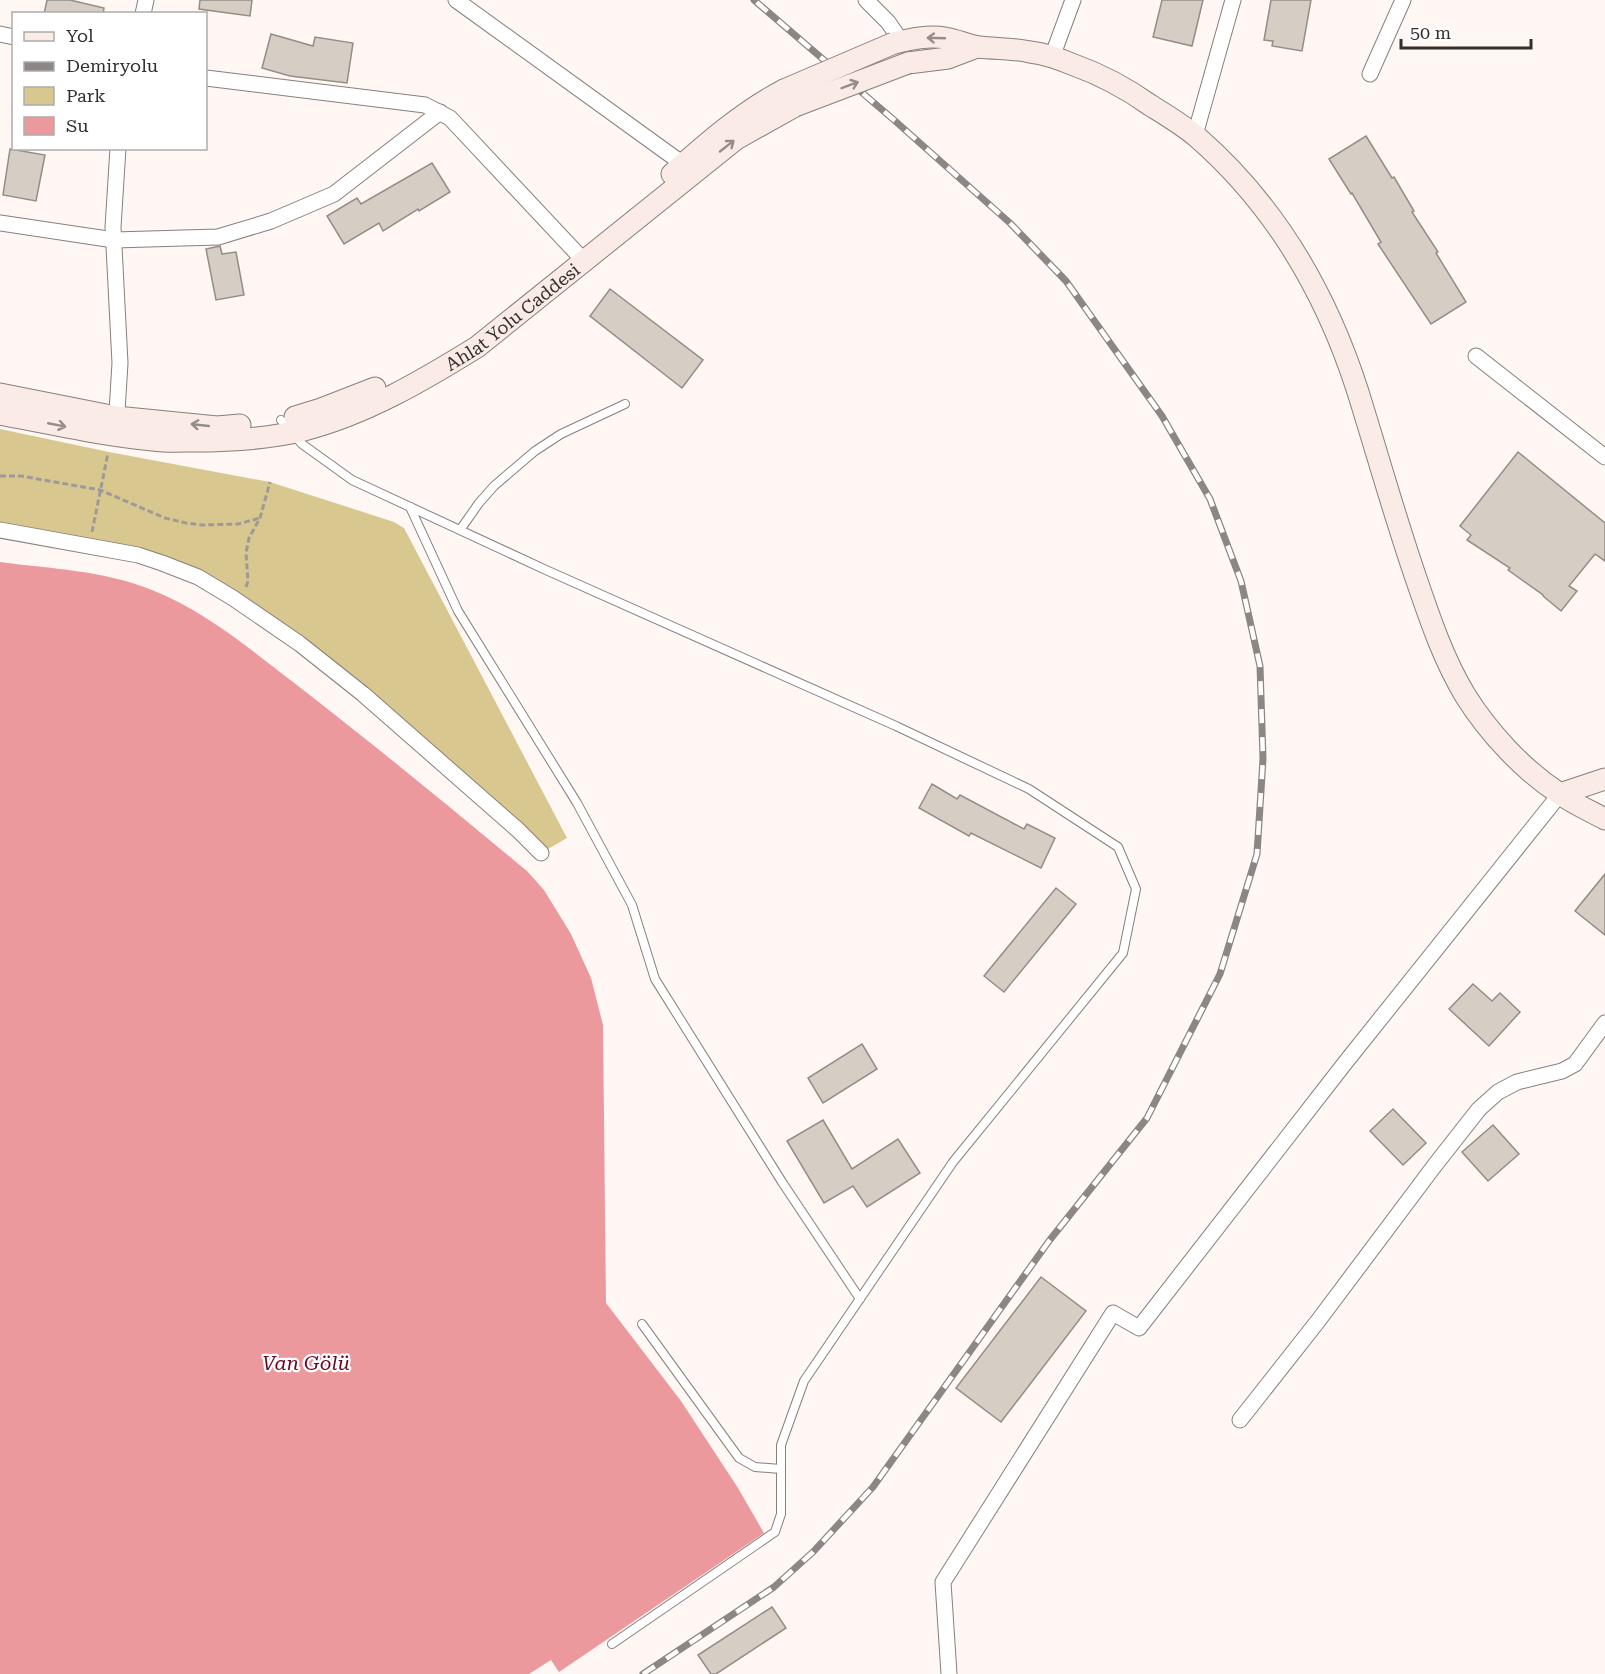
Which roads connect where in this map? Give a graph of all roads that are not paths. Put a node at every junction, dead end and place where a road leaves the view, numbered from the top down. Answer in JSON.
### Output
{"nodes":[{"id":1,"x":456,"y":0,"type":"edge"},
{"id":2,"x":866,"y":0,"type":"edge"},
{"id":3,"x":1072,"y":0,"type":"edge"},
{"id":4,"x":1233,"y":0,"type":"edge"},
{"id":5,"x":1403,"y":0,"type":"edge"},
{"id":6,"x":898,"y":42,"type":"junction"},
{"id":7,"x":977,"y":47,"type":"junction"},
{"id":8,"x":1053,"y":57,"type":"junction"},
{"id":9,"x":1370,"y":74,"type":"dead end"},
{"id":10,"x":207,"y":78,"type":"edge"},
{"id":11,"x":789,"y":98,"type":"junction"},
{"id":12,"x":440,"y":112,"type":"junction"},
{"id":13,"x":1195,"y":135,"type":"junction"},
{"id":14,"x":118,"y":150,"type":"edge"},
{"id":15,"x":683,"y":164,"type":"junction"},
{"id":16,"x":0,"y":223,"type":"edge"},
{"id":17,"x":114,"y":240,"type":"junction"},
{"id":18,"x":581,"y":257,"type":"junction"},
{"id":19,"x":1476,"y":356,"type":"dead end"},
{"id":20,"x":0,"y":394,"type":"edge"},
{"id":21,"x":625,"y":404,"type":"dead end"},
{"id":22,"x":0,"y":414,"type":"edge"},
{"id":23,"x":286,"y":426,"type":"junction"},
{"id":24,"x":113,"y":435,"type":"junction"},
{"id":25,"x":1605,"y":457,"type":"edge"},
{"id":26,"x":410,"y":507,"type":"junction"},
{"id":27,"x":0,"y":530,"type":"edge"},
{"id":28,"x":460,"y":530,"type":"junction"},
{"id":29,"x":1605,"y":780,"type":"edge"},
{"id":30,"x":1560,"y":794,"type":"junction"},
{"id":31,"x":1605,"y":819,"type":"edge"},
{"id":32,"x":541,"y":853,"type":"dead end"},
{"id":33,"x":1605,"y":1023,"type":"edge"},
{"id":34,"x":860,"y":1299,"type":"junction"},
{"id":35,"x":642,"y":1324,"type":"dead end"},
{"id":36,"x":1240,"y":1420,"type":"dead end"},
{"id":37,"x":781,"y":1468,"type":"junction"},
{"id":38,"x":612,"y":1644,"type":"dead end"},
{"id":39,"x":949,"y":1674,"type":"edge"}],
"edges":[{"from":1,"to":15,"type":"street"},
{"from":2,"to":6,"type":"street"},
{"from":3,"to":8,"type":"street"},
{"from":4,"to":13,"type":"street"},
{"from":5,"to":9,"type":"street"},
{"from":7,"to":6,"type":"street","one_way":true},
{"from":6,"to":11,"type":"street","bridge":true},
{"from":7,"to":8,"type":"street"},
{"from":11,"to":7,"type":"street","name":"Ahlat Yolu Caddesi","one_way":true,"bridge":true},
{"from":8,"to":13,"type":"street"},
{"from":10,"to":12,"type":"street"},
{"from":11,"to":15,"type":"street","name":"Ahlat Yolu Caddesi"},
{"from":18,"to":11,"type":"street","name":"Ahlat Yolu Caddesi","one_way":true},
{"from":12,"to":17,"type":"street"},
{"from":12,"to":18,"type":"street"},
{"from":13,"to":30,"type":"street"},
{"from":14,"to":17,"type":"street"},
{"from":15,"to":18,"type":"street","name":"Ahlat Yolu Caddesi"},
{"from":16,"to":17,"type":"street"},
{"from":17,"to":24,"type":"street"},
{"from":18,"to":23,"type":"street","name":"Ahlat Yolu Caddesi"},
{"from":19,"to":25,"type":"street"},
{"from":20,"to":24,"type":"street","name":"Ahlat Yolu Caddesi"},
{"from":21,"to":28,"type":"lane"},
{"from":22,"to":24,"type":"street","name":"Ahlat Yolu Caddesi","one_way":true},
{"from":23,"to":24,"type":"street","name":"Ahlat Yolu Caddesi"},
{"from":23,"to":26,"type":"lane"},
{"from":26,"to":28,"type":"lane"},
{"from":26,"to":34,"type":"lane"},
{"from":27,"to":32,"type":"street"},
{"from":28,"to":34,"type":"lane"},
{"from":29,"to":30,"type":"street"},
{"from":30,"to":31,"type":"street"},
{"from":30,"to":39,"type":"street"},
{"from":33,"to":36,"type":"street"},
{"from":34,"to":37,"type":"lane"},
{"from":35,"to":37,"type":"lane"},
{"from":37,"to":38,"type":"lane"}]}
